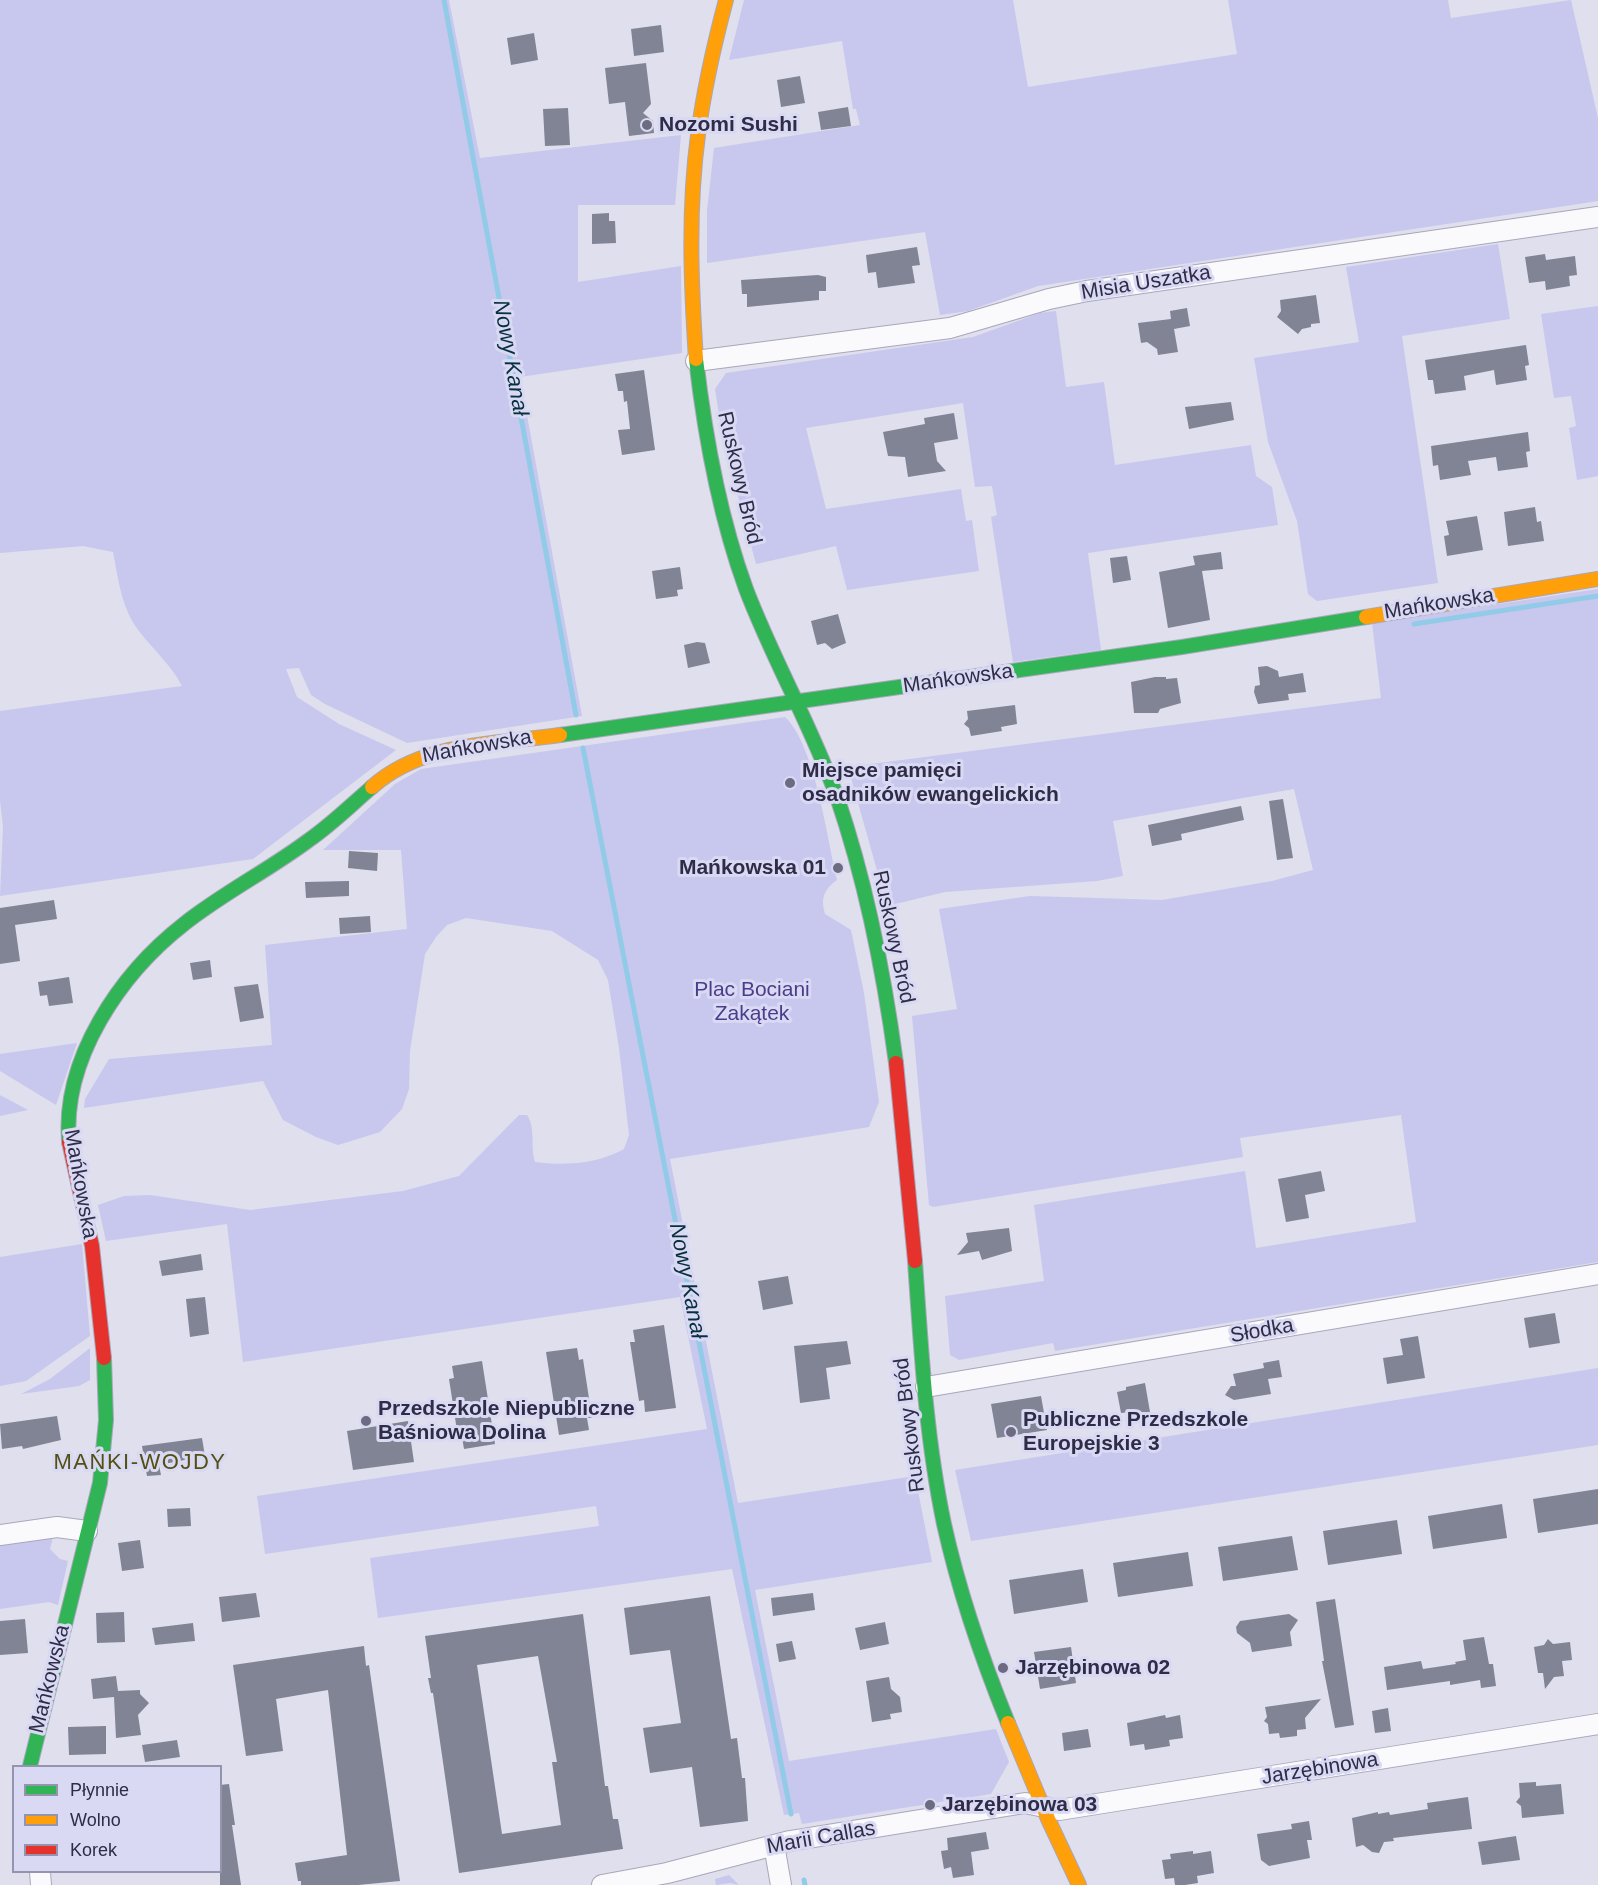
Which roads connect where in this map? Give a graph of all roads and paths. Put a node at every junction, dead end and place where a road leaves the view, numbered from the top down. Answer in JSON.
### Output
{"nodes":[{"id":1,"x":726,"y":0,"type":"edge"},
{"id":2,"x":1598,"y":217,"type":"edge"},
{"id":3,"x":696,"y":361,"type":"junction"},
{"id":4,"x":1598,"y":579,"type":"edge"},
{"id":5,"x":797,"y":701,"type":"junction"},
{"id":6,"x":1598,"y":1274,"type":"edge"},
{"id":7,"x":926,"y":1387,"type":"junction"},
{"id":8,"x":87,"y":1531,"type":"junction"},
{"id":9,"x":0,"y":1535,"type":"edge"},
{"id":10,"x":1598,"y":1724,"type":"edge"},
{"id":11,"x":30,"y":1765,"type":"edge"},
{"id":12,"x":1042,"y":1806,"type":"junction"},
{"id":13,"x":774,"y":1845,"type":"junction"},
{"id":14,"x":602,"y":1885,"type":"edge"},
{"id":15,"x":781,"y":1885,"type":"edge"},
{"id":16,"x":1079,"y":1885,"type":"edge"}],
"edges":[{"from":1,"to":3,"type":"street","name":"Ruskowy Bród"},
{"from":2,"to":3,"type":"street","name":"Misia Uszatka"},
{"from":3,"to":5,"type":"street","name":"Ruskowy Bród"},
{"from":4,"to":5,"type":"street","name":"Mańkowska"},
{"from":5,"to":7,"type":"street","name":"Ruskowy Bród"},
{"from":5,"to":8,"type":"street","name":"Mańkowska"},
{"from":6,"to":7,"type":"street","name":"Słodka"},
{"from":7,"to":12,"type":"street","name":"Ruskowy Bród"},
{"from":8,"to":9,"type":"street"},
{"from":8,"to":11,"type":"street","name":"Mańkowska"},
{"from":10,"to":12,"type":"street","name":"Jarzębinowa"},
{"from":12,"to":13,"type":"street","name":"Marii Callas"},
{"from":12,"to":16,"type":"street","name":"Ruskowy Bród"},
{"from":13,"to":14,"type":"street","name":"Marii Callas"},
{"from":13,"to":15,"type":"street"}]}
